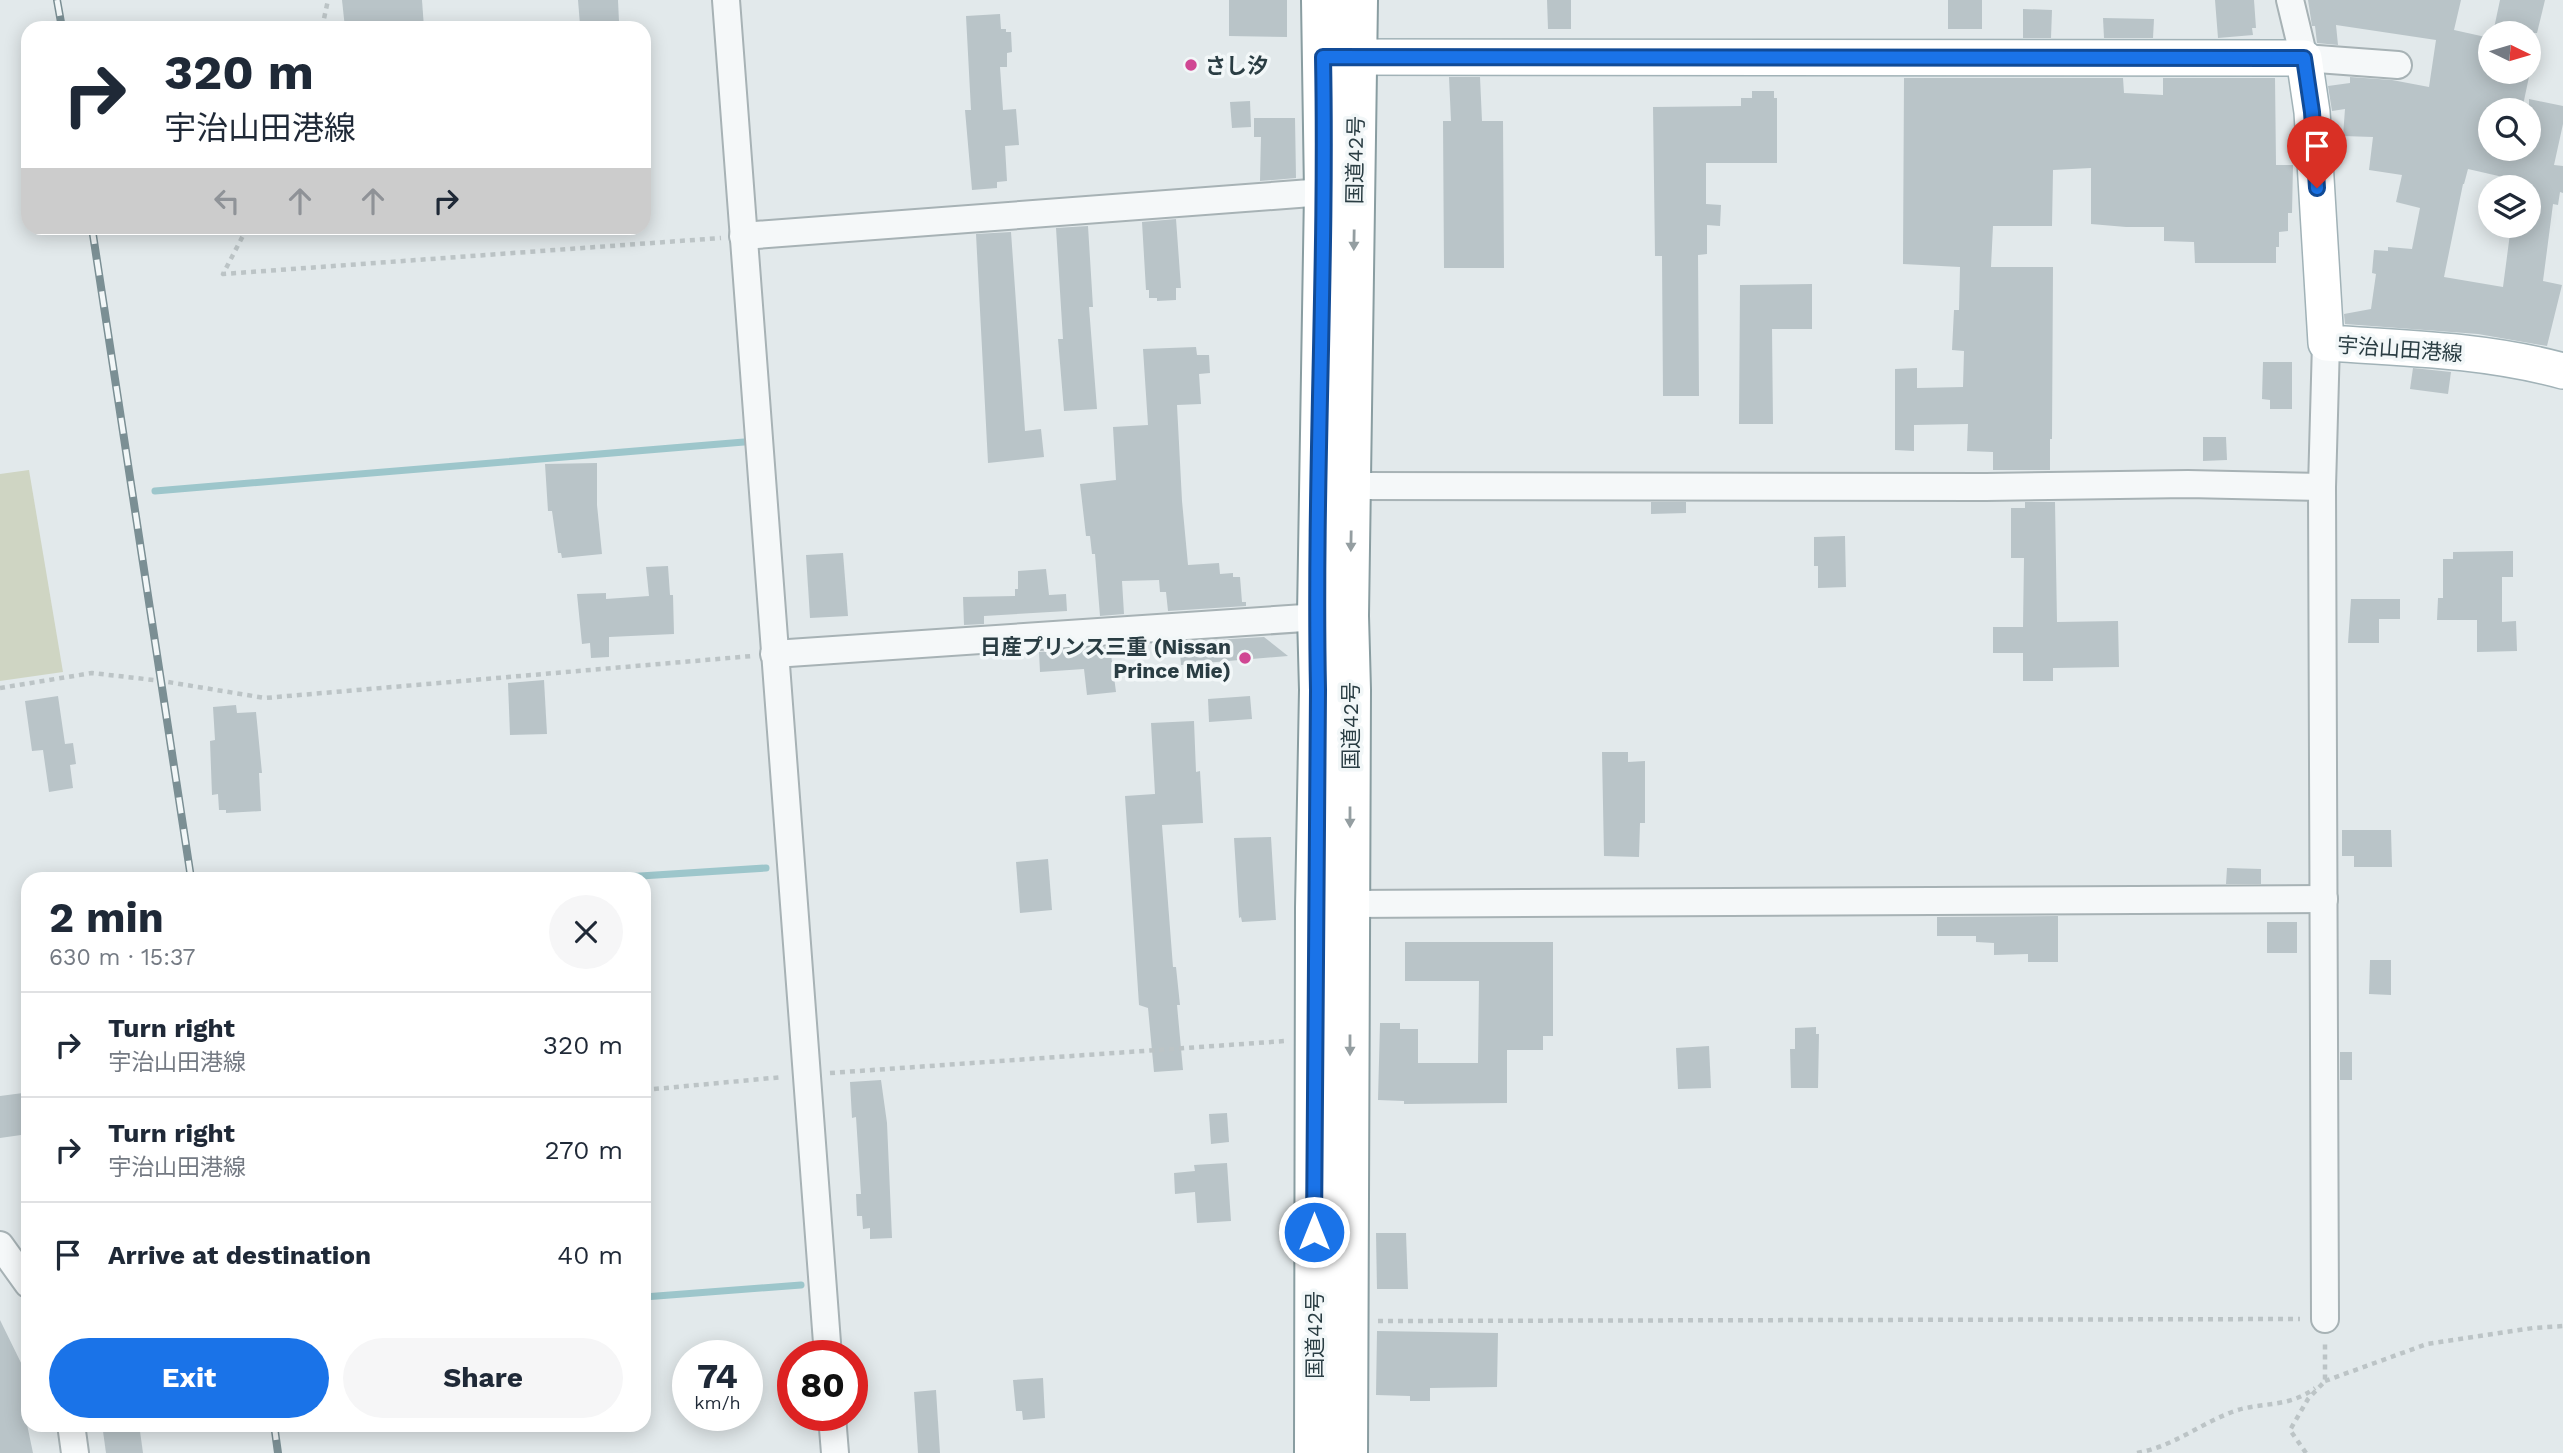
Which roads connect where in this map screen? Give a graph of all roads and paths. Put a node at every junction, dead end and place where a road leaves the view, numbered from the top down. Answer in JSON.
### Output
{"nodes":[{"id":1,"x":328,"y":0,"type":"edge"},
{"id":2,"x":726,"y":0,"type":"edge"},
{"id":3,"x":1321,"y":0,"type":"edge"},
{"id":4,"x":1358,"y":0,"type":"edge"},
{"id":5,"x":2290,"y":0,"type":"edge"},
{"id":6,"x":324,"y":21,"type":"edge"},
{"id":7,"x":1340,"y":57,"type":"junction"},
{"id":8,"x":2304,"y":58,"type":"junction"},
{"id":9,"x":2398,"y":65,"type":"dead end"},
{"id":10,"x":1324,"y":192,"type":"junction"},
{"id":11,"x":243,"y":235,"type":"edge"},
{"id":12,"x":743,"y":236,"type":"junction"},
{"id":13,"x":2326,"y":343,"type":"junction"},
{"id":14,"x":2563,"y":371,"type":"edge"},
{"id":15,"x":1352,"y":486,"type":"junction"},
{"id":16,"x":2322,"y":487,"type":"junction"},
{"id":17,"x":1333,"y":616,"type":"junction"},
{"id":18,"x":774,"y":654,"type":"junction"},
{"id":19,"x":0,"y":688,"type":"edge"},
{"id":20,"x":2324,"y":900,"type":"junction"},
{"id":21,"x":1350,"y":904,"type":"junction"},
{"id":22,"x":1314,"y":1039,"type":"junction"},
{"id":23,"x":807,"y":1075,"type":"junction"},
{"id":24,"x":651,"y":1089,"type":"edge"},
{"id":25,"x":0,"y":1245,"type":"edge"},
{"id":26,"x":21,"y":1274,"type":"edge"},
{"id":27,"x":2325,"y":1319,"type":"junction"},
{"id":28,"x":1349,"y":1321,"type":"junction"},
{"id":29,"x":2563,"y":1326,"type":"edge"},
{"id":30,"x":827,"y":1340,"type":"edge"},
{"id":31,"x":2325,"y":1381,"type":"junction"},
{"id":32,"x":833,"y":1431,"type":"edge"},
{"id":33,"x":72,"y":1432,"type":"edge"},
{"id":34,"x":75,"y":1453,"type":"edge"},
{"id":35,"x":835,"y":1453,"type":"edge"},
{"id":36,"x":1314,"y":1453,"type":"edge"},
{"id":37,"x":1348,"y":1453,"type":"edge"},
{"id":38,"x":2137,"y":1453,"type":"edge"},
{"id":39,"x":2306,"y":1453,"type":"edge"}],
"edges":[{"from":1,"to":6,"type":"path"},
{"from":2,"to":12,"type":"street"},
{"from":3,"to":7,"type":"highway","name":"国道42号"},
{"from":4,"to":7,"type":"highway","name":"国道42号"},
{"from":5,"to":8,"type":"street"},
{"from":7,"to":8,"type":"main road"},
{"from":7,"to":10,"type":"highway","name":"国道42号"},
{"from":7,"to":15,"type":"highway","name":"国道42号","one_way":true},
{"from":8,"to":9,"type":"street"},
{"from":8,"to":13,"type":"main road","name":"宇治山田港線"},
{"from":10,"to":12,"type":"street"},
{"from":10,"to":17,"type":"highway","name":"国道42号"},
{"from":11,"to":12,"type":"path"},
{"from":12,"to":18,"type":"street"},
{"from":13,"to":14,"type":"main road","name":"宇治山田港線"},
{"from":13,"to":16,"type":"street"},
{"from":15,"to":16,"type":"street"},
{"from":15,"to":17,"type":"highway","name":"国道42号","one_way":true},
{"from":16,"to":20,"type":"street"},
{"from":17,"to":18,"type":"street"},
{"from":17,"to":21,"type":"highway","name":"国道42号","one_way":true},
{"from":17,"to":22,"type":"highway","name":"国道42号"},
{"from":18,"to":19,"type":"path"},
{"from":18,"to":23,"type":"street"},
{"from":20,"to":21,"type":"street"},
{"from":20,"to":27,"type":"street"},
{"from":21,"to":28,"type":"highway","name":"国道42号","one_way":true},
{"from":22,"to":23,"type":"path"},
{"from":22,"to":36,"type":"highway","name":"国道42号"},
{"from":23,"to":24,"type":"path"},
{"from":23,"to":30,"type":"street"},
{"from":25,"to":26,"type":"street"},
{"from":27,"to":28,"type":"path"},
{"from":27,"to":31,"type":"path"},
{"from":28,"to":37,"type":"highway","name":"国道42号"},
{"from":29,"to":31,"type":"path"},
{"from":31,"to":38,"type":"path"},
{"from":31,"to":39,"type":"path"},
{"from":32,"to":35,"type":"street"},
{"from":33,"to":34,"type":"street"}]}
